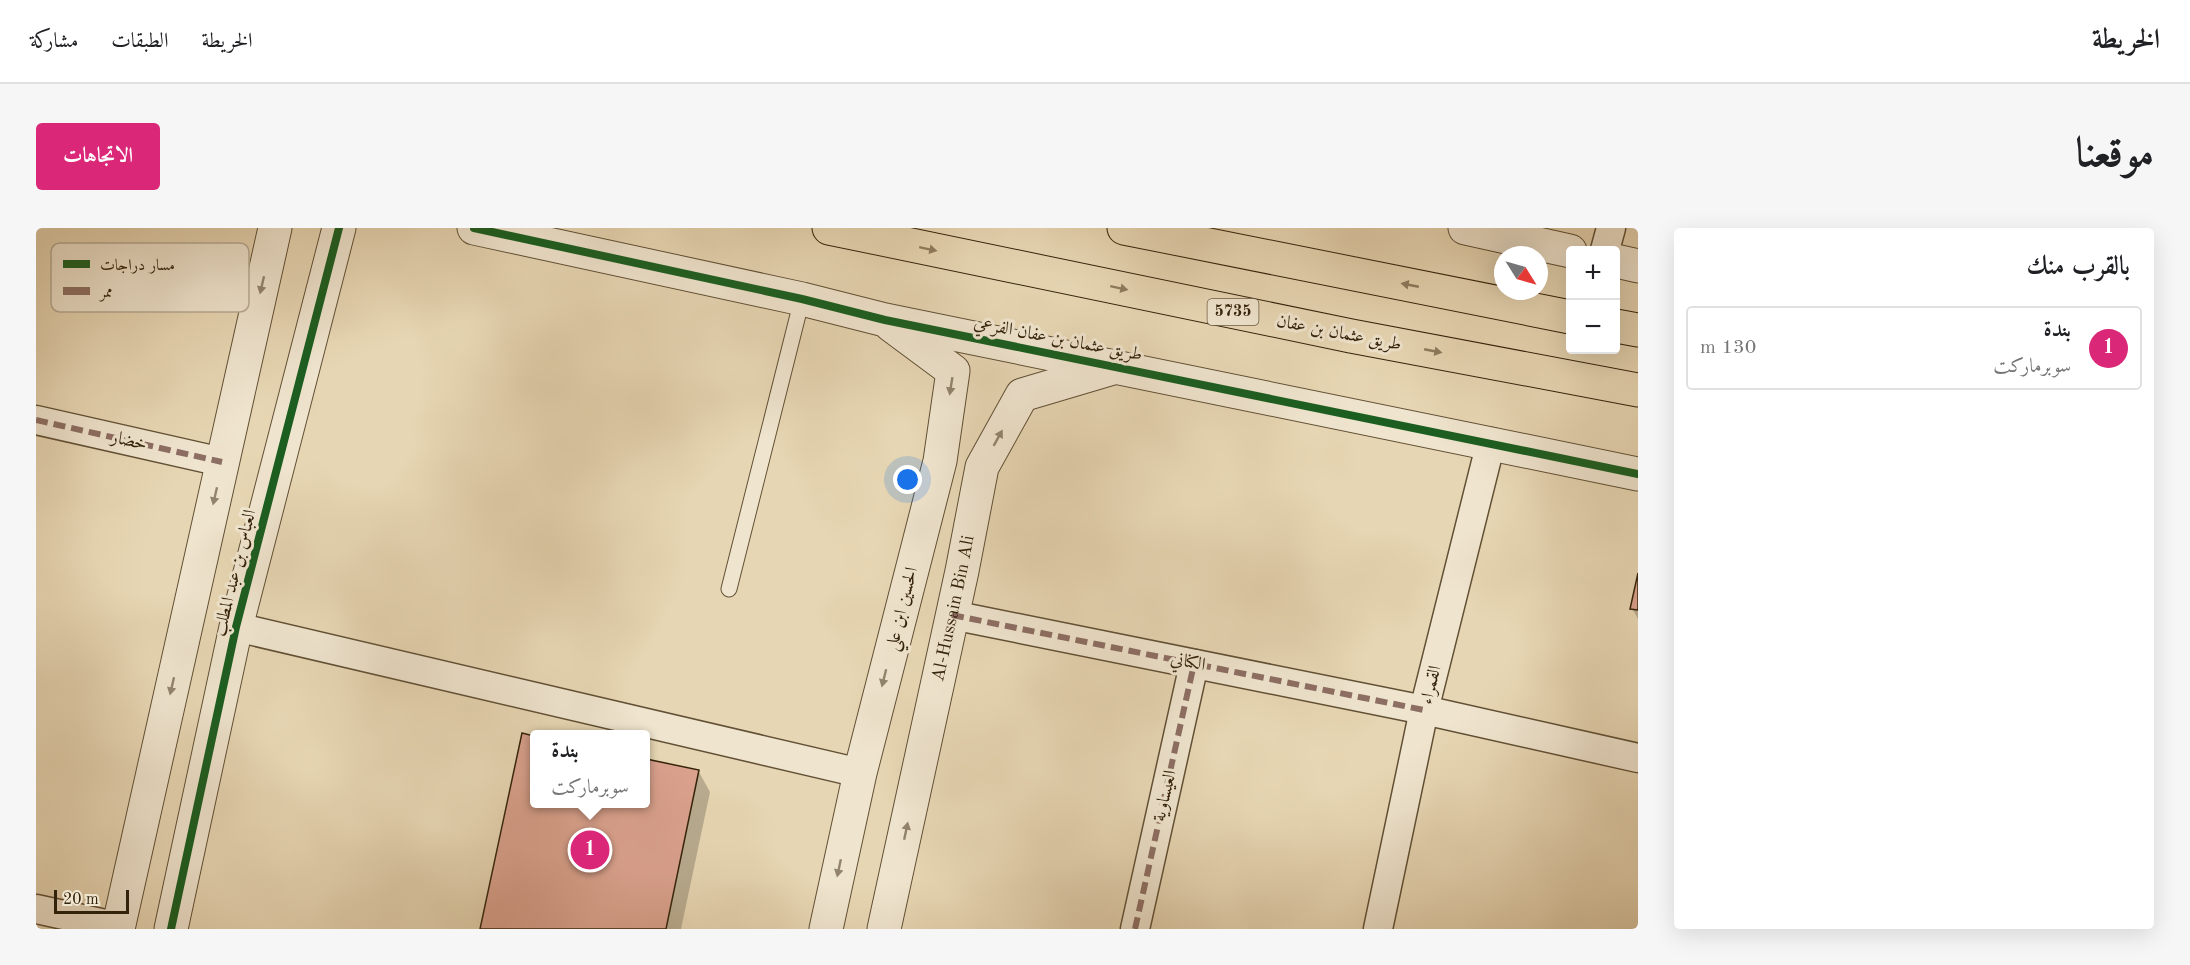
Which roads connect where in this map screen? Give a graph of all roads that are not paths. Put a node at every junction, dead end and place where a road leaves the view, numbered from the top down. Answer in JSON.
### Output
{"nodes":[{"id":1,"x":275,"y":228,"type":"edge"},
{"id":2,"x":339,"y":228,"type":"edge"},
{"id":3,"x":474,"y":228,"type":"edge"},
{"id":4,"x":829,"y":228,"type":"edge"},
{"id":5,"x":1124,"y":228,"type":"edge"},
{"id":6,"x":1465,"y":228,"type":"edge"},
{"id":7,"x":1611,"y":228,"type":"edge"},
{"id":8,"x":1606,"y":246,"type":"edge"},
{"id":9,"x":1566,"y":250,"type":"edge"},
{"id":10,"x":1620,"y":262,"type":"edge"},
{"id":11,"x":1638,"y":266,"type":"edge"},
{"id":12,"x":802,"y":299,"type":"junction"},
{"id":13,"x":1566,"y":316,"type":"edge"},
{"id":14,"x":885,"y":320,"type":"junction"},
{"id":15,"x":1620,"y":327,"type":"edge"},
{"id":16,"x":1638,"y":330,"type":"edge"},
{"id":17,"x":1119,"y":367,"type":"junction"},
{"id":18,"x":1638,"y":390,"type":"edge"},
{"id":19,"x":36,"y":420,"type":"edge"},
{"id":20,"x":1491,"y":442,"type":"junction"},
{"id":21,"x":940,"y":461,"type":"junction"},
{"id":22,"x":222,"y":462,"type":"junction"},
{"id":23,"x":982,"y":467,"type":"junction"},
{"id":24,"x":1638,"y":474,"type":"edge"},
{"id":25,"x":729,"y":589,"type":"dead end"},
{"id":26,"x":952,"y":615,"type":"junction"},
{"id":27,"x":236,"y":627,"type":"junction"},
{"id":28,"x":1194,"y":664,"type":"junction"},
{"id":29,"x":1424,"y":710,"type":"junction"},
{"id":30,"x":1638,"y":758,"type":"edge"},
{"id":31,"x":860,"y":773,"type":"junction"},
{"id":32,"x":36,"y":909,"type":"edge"},
{"id":33,"x":119,"y":928,"type":"edge"},
{"id":34,"x":171,"y":929,"type":"edge"},
{"id":35,"x":826,"y":929,"type":"edge"},
{"id":36,"x":884,"y":929,"type":"edge"},
{"id":37,"x":1135,"y":929,"type":"edge"},
{"id":38,"x":1378,"y":929,"type":"edge"}],
"edges":[{"from":1,"to":22,"type":"street","one_way":true},
{"from":2,"to":27,"type":"street","name":"العباس بن عبد المطلب"},
{"from":3,"to":12,"type":"street","name":"طريق عثمان بن عفان الفرعي"},
{"from":4,"to":18,"type":"main road","name":"طريق عثمان بن عفان","number":"5735","one_way":true},
{"from":13,"to":5,"type":"main road","one_way":true},
{"from":6,"to":9,"type":"street"},
{"from":7,"to":8,"type":"street"},
{"from":10,"to":11,"type":"street"},
{"from":12,"to":14,"type":"street","name":"طريق عثمان بن عفان الفرعي"},
{"from":12,"to":25,"type":"lane"},
{"from":14,"to":17,"type":"street","name":"طريق عثمان بن عفان الفرعي"},
{"from":14,"to":21,"type":"street","name":"الحسين ابن علي","one_way":true},
{"from":15,"to":16,"type":"main road"},
{"from":17,"to":20,"type":"street","name":"طريق عثمان بن عفان الفرعي"},
{"from":23,"to":17,"type":"street","name":"Al-Hussain Bin Ali","one_way":true},
{"from":19,"to":22,"type":"street","name":"خضار"},
{"from":20,"to":24,"type":"street","name":"طريق عثمان بن عفان الفرعي"},
{"from":20,"to":29,"type":"street","name":"القمراء"},
{"from":21,"to":23,"type":"street"},
{"from":21,"to":31,"type":"street","name":"الحسين ابن علي","one_way":true},
{"from":22,"to":33,"type":"street","one_way":true},
{"from":23,"to":26,"type":"street","name":"Al-Hussain Bin Ali"},
{"from":26,"to":28,"type":"street","name":"الكناني"},
{"from":36,"to":26,"type":"street","name":"Al-Hussain Bin Ali","one_way":true},
{"from":27,"to":31,"type":"street"},
{"from":27,"to":34,"type":"street","name":"العباس بن عبد المطلب"},
{"from":28,"to":29,"type":"street","name":"الكناني"},
{"from":28,"to":37,"type":"street","name":"العيساوية"},
{"from":29,"to":30,"type":"street","name":"الكناني"},
{"from":29,"to":38,"type":"street","name":"القمراء"},
{"from":31,"to":35,"type":"street","name":"الحسين ابن علي","one_way":true},
{"from":32,"to":33,"type":"street"}]}
